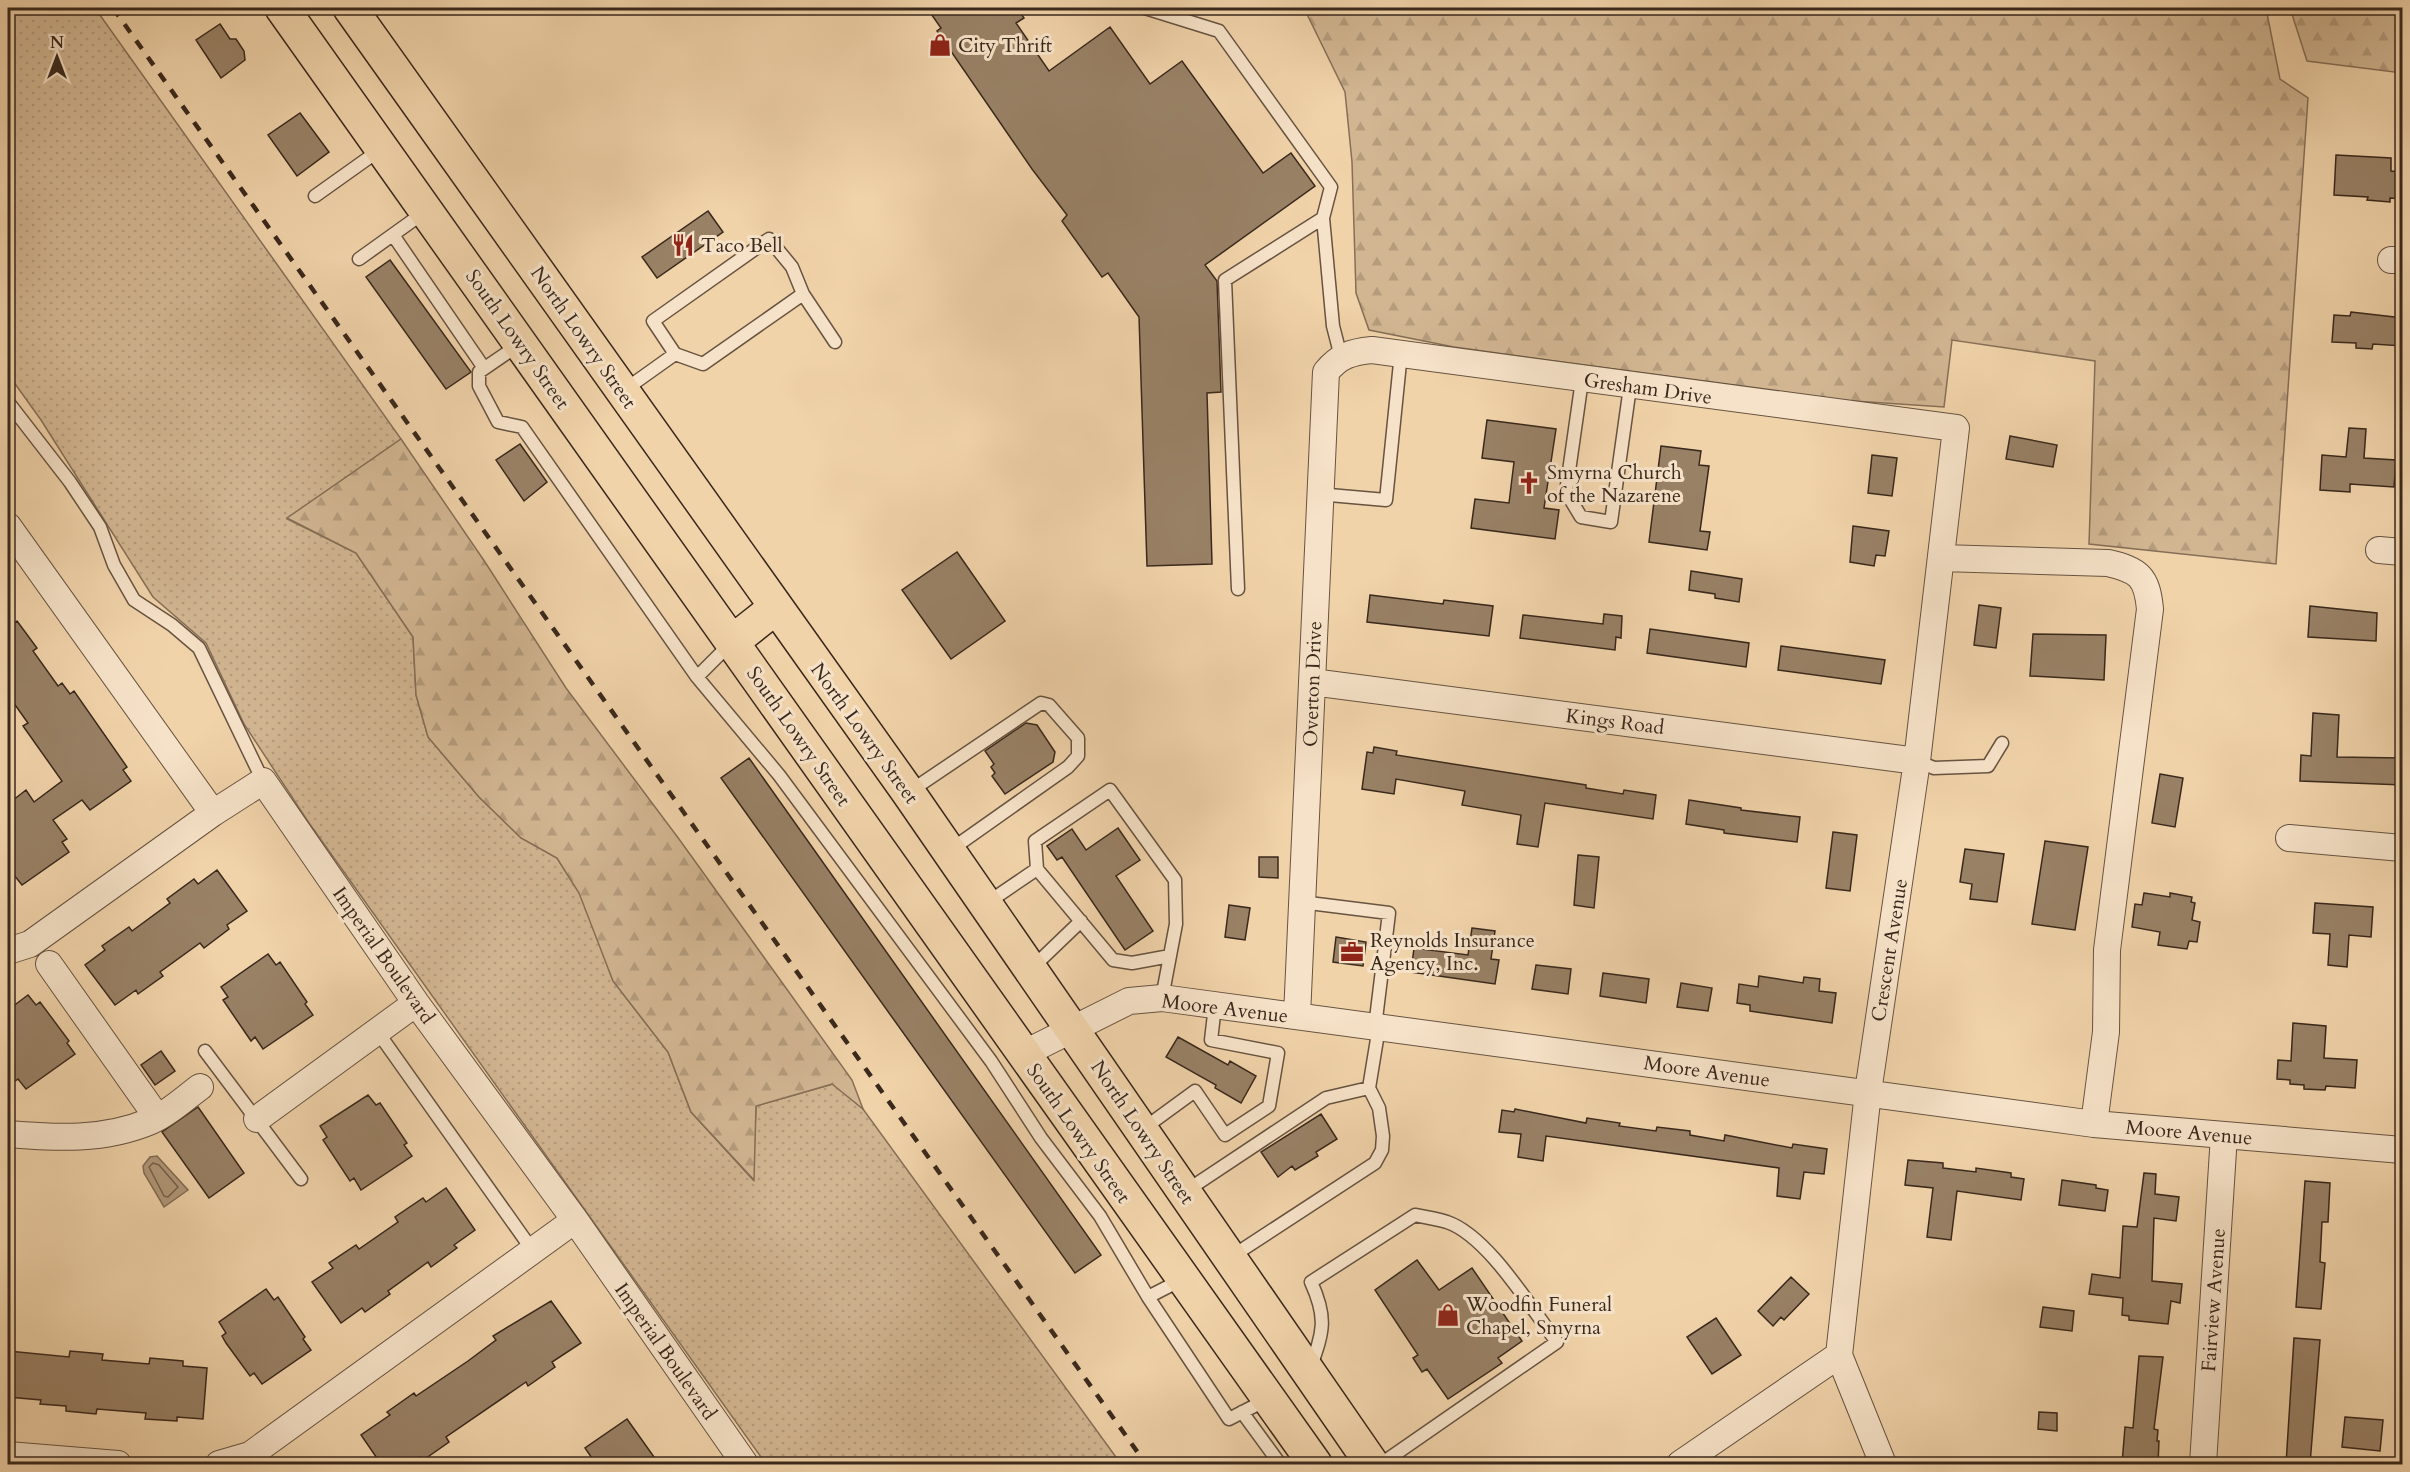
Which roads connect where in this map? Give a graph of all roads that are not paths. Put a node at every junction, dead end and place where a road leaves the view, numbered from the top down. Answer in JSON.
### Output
{"nodes":[{"id":1,"x":282,"y":8,"type":"edge"},
{"id":2,"x":350,"y":8,"type":"edge"},
{"id":3,"x":1145,"y":8,"type":"edge"},
{"id":4,"x":382,"y":148,"type":"junction"},
{"id":5,"x":315,"y":196,"type":"dead end"},
{"id":6,"x":427,"y":211,"type":"junction"},
{"id":7,"x":1323,"y":218,"type":"junction"},
{"id":8,"x":393,"y":235,"type":"junction"},
{"id":9,"x":359,"y":259,"type":"dead end"},
{"id":10,"x":802,"y":294,"type":"junction"},
{"id":11,"x":835,"y":342,"type":"dead end"},
{"id":12,"x":521,"y":344,"type":"junction"},
{"id":13,"x":1401,"y":353,"type":"junction"},
{"id":14,"x":675,"y":354,"type":"junction"},
{"id":15,"x":1341,"y":357,"type":"junction"},
{"id":16,"x":484,"y":368,"type":"junction"},
{"id":17,"x":1582,"y":380,"type":"junction"},
{"id":18,"x":1630,"y":387,"type":"junction"},
{"id":19,"x":622,"y":392,"type":"junction"},
{"id":20,"x":8,"y":402,"type":"edge"},
{"id":21,"x":1956,"y":428,"type":"joint"},
{"id":22,"x":1318,"y":494,"type":"junction"},
{"id":23,"x":8,"y":526,"type":"edge"},
{"id":24,"x":1941,"y":558,"type":"junction"},
{"id":25,"x":1238,"y":588,"type":"dead end"},
{"id":26,"x":775,"y":608,"type":"junction"},
{"id":27,"x":732,"y":642,"type":"junction"},
{"id":28,"x":696,"y":677,"type":"junction"},
{"id":29,"x":1312,"y":682,"type":"junction"},
{"id":30,"x":2002,"y":743,"type":"dead end"},
{"id":31,"x":1917,"y":761,"type":"junction"},
{"id":32,"x":262,"y":781,"type":"junction"},
{"id":33,"x":908,"y":792,"type":"junction"},
{"id":34,"x":213,"y":813,"type":"junction"},
{"id":35,"x":2289,"y":838,"type":"dead end"},
{"id":36,"x":2403,"y":848,"type":"edge"},
{"id":37,"x":948,"y":852,"type":"junction"},
{"id":38,"x":1037,"y":869,"type":"junction"},
{"id":39,"x":1301,"y":902,"type":"junction"},
{"id":40,"x":985,"y":904,"type":"junction"},
{"id":41,"x":1081,"y":921,"type":"junction"},
{"id":42,"x":8,"y":951,"type":"edge"},
{"id":43,"x":1170,"y":956,"type":"junction"},
{"id":44,"x":49,"y":964,"type":"dead end"},
{"id":45,"x":1031,"y":969,"type":"junction"},
{"id":46,"x":1162,"y":998,"type":"junction"},
{"id":47,"x":416,"y":1003,"type":"junction"},
{"id":48,"x":1215,"y":1006,"type":"junction"},
{"id":49,"x":1297,"y":1017,"type":"junction"},
{"id":50,"x":1377,"y":1027,"type":"junction"},
{"id":51,"x":1074,"y":1030,"type":"junction"},
{"id":52,"x":377,"y":1031,"type":"junction"},
{"id":53,"x":205,"y":1051,"type":"dead end"},
{"id":54,"x":1023,"y":1054,"type":"junction"},
{"id":55,"x":200,"y":1087,"type":"dead end"},
{"id":56,"x":1369,"y":1088,"type":"junction"},
{"id":57,"x":1868,"y":1092,"type":"junction"},
{"id":58,"x":157,"y":1117,"type":"junction"},
{"id":59,"x":257,"y":1119,"type":"junction"},
{"id":60,"x":2094,"y":1124,"type":"junction"},
{"id":61,"x":1142,"y":1130,"type":"junction"},
{"id":62,"x":8,"y":1134,"type":"edge"},
{"id":63,"x":2224,"y":1136,"type":"junction"},
{"id":64,"x":2403,"y":1150,"type":"edge"},
{"id":65,"x":301,"y":1179,"type":"dead end"},
{"id":66,"x":1185,"y":1192,"type":"junction"},
{"id":67,"x":575,"y":1220,"type":"junction"},
{"id":68,"x":533,"y":1251,"type":"junction"},
{"id":69,"x":1230,"y":1257,"type":"junction"},
{"id":70,"x":1184,"y":1279,"type":"junction"},
{"id":71,"x":1148,"y":1297,"type":"junction"},
{"id":72,"x":1839,"y":1355,"type":"junction"},
{"id":73,"x":1308,"y":1373,"type":"junction"},
{"id":74,"x":1256,"y":1406,"type":"junction"},
{"id":75,"x":8,"y":1455,"type":"edge"},
{"id":76,"x":1303,"y":1463,"type":"edge"},
{"id":77,"x":118,"y":1464,"type":"edge"},
{"id":78,"x":219,"y":1464,"type":"edge"},
{"id":79,"x":746,"y":1464,"type":"edge"},
{"id":80,"x":1372,"y":1464,"type":"edge"},
{"id":81,"x":1381,"y":1464,"type":"edge"},
{"id":82,"x":1680,"y":1464,"type":"edge"},
{"id":83,"x":1882,"y":1464,"type":"edge"},
{"id":84,"x":2203,"y":1464,"type":"edge"}],
"edges":[{"from":1,"to":4,"type":"main road","name":"South Lowry Street"},
{"from":2,"to":19,"type":"main road","name":"North Lowry Street"},
{"from":3,"to":7,"type":"lane"},
{"from":4,"to":5,"type":"lane"},
{"from":4,"to":6,"type":"main road","name":"South Lowry Street"},
{"from":6,"to":8,"type":"lane"},
{"from":6,"to":12,"type":"main road","name":"South Lowry Street"},
{"from":7,"to":15,"type":"lane"},
{"from":7,"to":25,"type":"lane"},
{"from":8,"to":9,"type":"lane"},
{"from":8,"to":16,"type":"lane"},
{"from":10,"to":11,"type":"lane"},
{"from":10,"to":14,"type":"lane"},
{"from":10,"to":14,"type":"lane"},
{"from":12,"to":16,"type":"lane"},
{"from":12,"to":27,"type":"main road","name":"South Lowry Street"},
{"from":13,"to":15,"type":"street","name":"Gresham Drive"},
{"from":13,"to":17,"type":"street","name":"Gresham Drive"},
{"from":13,"to":22,"type":"lane"},
{"from":14,"to":19,"type":"lane"},
{"from":15,"to":22,"type":"street","name":"Overton Drive"},
{"from":16,"to":28,"type":"lane"},
{"from":17,"to":18,"type":"street","name":"Gresham Drive"},
{"from":17,"to":18,"type":"lane"},
{"from":18,"to":21,"type":"street","name":"Gresham Drive"},
{"from":19,"to":26,"type":"main road","name":"North Lowry Street"},
{"from":20,"to":32,"type":"lane"},
{"from":21,"to":24,"type":"street","name":"Crescent Avenue"},
{"from":22,"to":29,"type":"street","name":"Overton Drive"},
{"from":23,"to":34,"type":"street"},
{"from":24,"to":31,"type":"street","name":"Crescent Avenue"},
{"from":24,"to":60,"type":"street"},
{"from":26,"to":27,"type":"main road"},
{"from":26,"to":33,"type":"main road","name":"North Lowry Street"},
{"from":27,"to":28,"type":"lane"},
{"from":27,"to":54,"type":"main road","name":"South Lowry Street"},
{"from":28,"to":71,"type":"lane"},
{"from":29,"to":31,"type":"street","name":"Kings Road"},
{"from":29,"to":39,"type":"street","name":"Overton Drive"},
{"from":30,"to":31,"type":"lane"},
{"from":31,"to":57,"type":"street","name":"Crescent Avenue"},
{"from":32,"to":34,"type":"street"},
{"from":32,"to":47,"type":"street","name":"Imperial Boulevard"},
{"from":33,"to":37,"type":"main road","name":"North Lowry Street"},
{"from":33,"to":37,"type":"lane"},
{"from":34,"to":42,"type":"street"},
{"from":35,"to":36,"type":"street"},
{"from":37,"to":40,"type":"main road","name":"North Lowry Street"},
{"from":38,"to":40,"type":"lane"},
{"from":38,"to":41,"type":"lane"},
{"from":38,"to":43,"type":"lane"},
{"from":39,"to":49,"type":"street","name":"Overton Drive"},
{"from":39,"to":50,"type":"lane"},
{"from":40,"to":45,"type":"main road","name":"North Lowry Street"},
{"from":41,"to":43,"type":"lane"},
{"from":41,"to":45,"type":"lane"},
{"from":43,"to":46,"type":"lane"},
{"from":44,"to":58,"type":"street"},
{"from":45,"to":51,"type":"main road","name":"North Lowry Street"},
{"from":46,"to":48,"type":"street","name":"Moore Avenue"},
{"from":46,"to":51,"type":"street","name":"Moore Avenue"},
{"from":47,"to":52,"type":"street"},
{"from":47,"to":67,"type":"street","name":"Imperial Boulevard"},
{"from":48,"to":49,"type":"street","name":"Moore Avenue"},
{"from":48,"to":61,"type":"lane"},
{"from":49,"to":50,"type":"street","name":"Moore Avenue"},
{"from":50,"to":56,"type":"lane"},
{"from":50,"to":57,"type":"street","name":"Moore Avenue"},
{"from":51,"to":54,"type":"street","name":"Moore Avenue"},
{"from":51,"to":61,"type":"main road","name":"North Lowry Street"},
{"from":52,"to":59,"type":"street"},
{"from":52,"to":68,"type":"lane"},
{"from":53,"to":59,"type":"lane"},
{"from":54,"to":70,"type":"main road","name":"South Lowry Street"},
{"from":55,"to":58,"type":"street"},
{"from":56,"to":66,"type":"lane"},
{"from":56,"to":69,"type":"lane"},
{"from":57,"to":60,"type":"street","name":"Moore Avenue"},
{"from":57,"to":72,"type":"street","name":"Crescent Avenue"},
{"from":58,"to":62,"type":"street"},
{"from":59,"to":65,"type":"lane"},
{"from":60,"to":63,"type":"street","name":"Moore Avenue"},
{"from":61,"to":66,"type":"main road","name":"North Lowry Street"},
{"from":63,"to":64,"type":"street","name":"Moore Avenue"},
{"from":63,"to":84,"type":"street","name":"Fairview Avenue"},
{"from":66,"to":69,"type":"main road","name":"North Lowry Street"},
{"from":67,"to":68,"type":"street"},
{"from":67,"to":79,"type":"street","name":"Imperial Boulevard"},
{"from":68,"to":78,"type":"street"},
{"from":69,"to":73,"type":"main road","name":"North Lowry Street"},
{"from":70,"to":71,"type":"lane"},
{"from":70,"to":74,"type":"main road","name":"South Lowry Street"},
{"from":71,"to":74,"type":"lane"},
{"from":72,"to":82,"type":"street"},
{"from":72,"to":83,"type":"street","name":"Crescent Avenue"},
{"from":73,"to":74,"type":"main road"},
{"from":73,"to":80,"type":"main road","name":"North Lowry Street"},
{"from":73,"to":81,"type":"lane"},
{"from":74,"to":76,"type":"main road","name":"South Lowry Street"},
{"from":75,"to":77,"type":"street"}]}
